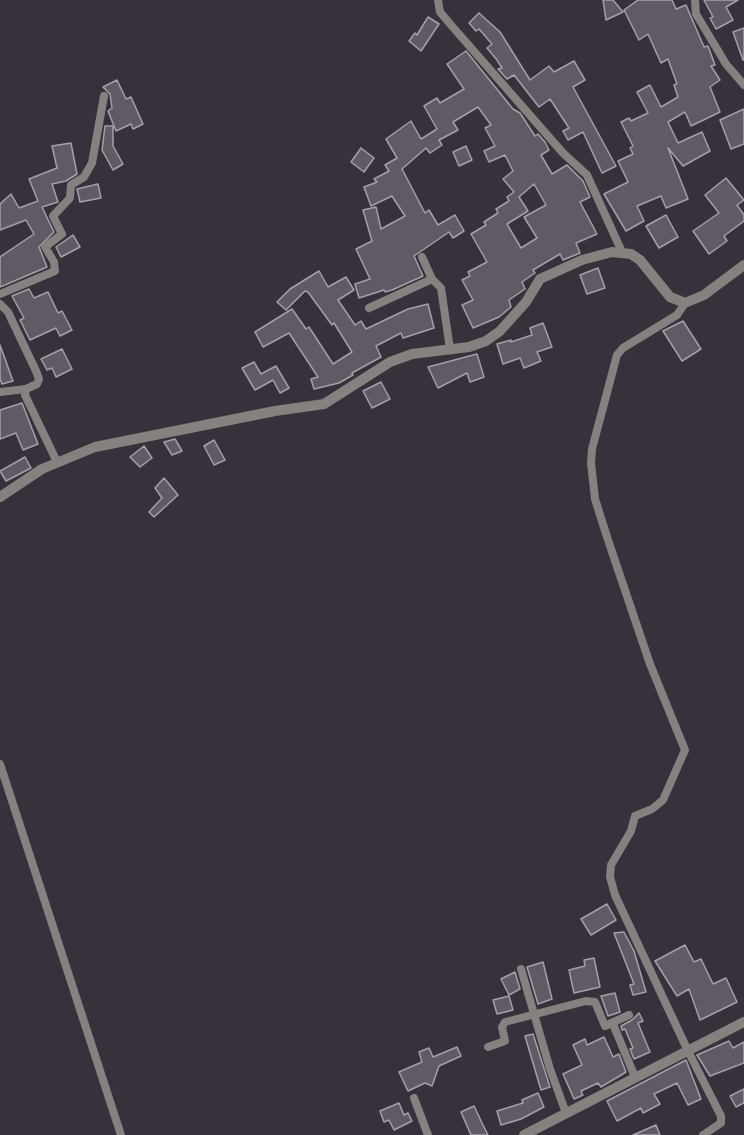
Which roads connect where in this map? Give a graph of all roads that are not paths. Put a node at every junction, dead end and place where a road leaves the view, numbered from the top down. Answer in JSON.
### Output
{"nodes":[{"id":1,"x":438,"y":0,"type":"edge"},
{"id":2,"x":694,"y":0,"type":"edge"},
{"id":3,"x":744,"y":85,"type":"edge"},
{"id":4,"x":104,"y":96,"type":"dead end"},
{"id":5,"x":622,"y":252,"type":"junction"},
{"id":6,"x":422,"y":257,"type":"dead end"},
{"id":7,"x":744,"y":265,"type":"edge"},
{"id":8,"x":432,"y":279,"type":"junction"},
{"id":9,"x":0,"y":294,"type":"edge"},
{"id":10,"x":685,"y":303,"type":"junction"},
{"id":11,"x":0,"y":304,"type":"edge"},
{"id":12,"x":369,"y":308,"type":"dead end"},
{"id":13,"x":450,"y":349,"type":"junction"},
{"id":14,"x":26,"y":389,"type":"junction"},
{"id":15,"x":0,"y":392,"type":"edge"},
{"id":16,"x":57,"y":462,"type":"junction"},
{"id":17,"x":0,"y":497,"type":"edge"},
{"id":18,"x":0,"y":764,"type":"edge"},
{"id":19,"x":521,"y":969,"type":"dead end"},
{"id":20,"x":536,"y":1013,"type":"junction"},
{"id":21,"x":629,"y":1015,"type":"dead end"},
{"id":22,"x":744,"y":1022,"type":"edge"},
{"id":23,"x":613,"y":1024,"type":"junction"},
{"id":24,"x":488,"y":1047,"type":"dead end"},
{"id":25,"x":688,"y":1051,"type":"junction"},
{"id":26,"x":635,"y":1077,"type":"junction"},
{"id":27,"x":414,"y":1098,"type":"dead end"},
{"id":28,"x":566,"y":1113,"type":"junction"},
{"id":29,"x":120,"y":1135,"type":"edge"},
{"id":30,"x":428,"y":1135,"type":"edge"},
{"id":31,"x":524,"y":1135,"type":"edge"},
{"id":32,"x":703,"y":1135,"type":"edge"}],
"edges":[{"from":1,"to":5,"type":"street"},
{"from":2,"to":3,"type":"street"},
{"from":4,"to":9,"type":"street"},
{"from":5,"to":10,"type":"street"},
{"from":5,"to":13,"type":"street"},
{"from":6,"to":8,"type":"street"},
{"from":7,"to":10,"type":"street"},
{"from":8,"to":12,"type":"street"},
{"from":8,"to":13,"type":"street"},
{"from":10,"to":25,"type":"street"},
{"from":11,"to":14,"type":"street"},
{"from":13,"to":16,"type":"street"},
{"from":14,"to":15,"type":"street"},
{"from":14,"to":16,"type":"street"},
{"from":16,"to":17,"type":"street"},
{"from":18,"to":29,"type":"street"},
{"from":19,"to":20,"type":"street"},
{"from":20,"to":23,"type":"street"},
{"from":20,"to":24,"type":"street"},
{"from":20,"to":28,"type":"street"},
{"from":21,"to":23,"type":"street"},
{"from":22,"to":25,"type":"street"},
{"from":23,"to":26,"type":"street"},
{"from":25,"to":26,"type":"street"},
{"from":25,"to":32,"type":"street"},
{"from":26,"to":28,"type":"street"},
{"from":27,"to":30,"type":"street"},
{"from":28,"to":31,"type":"street"}]}
